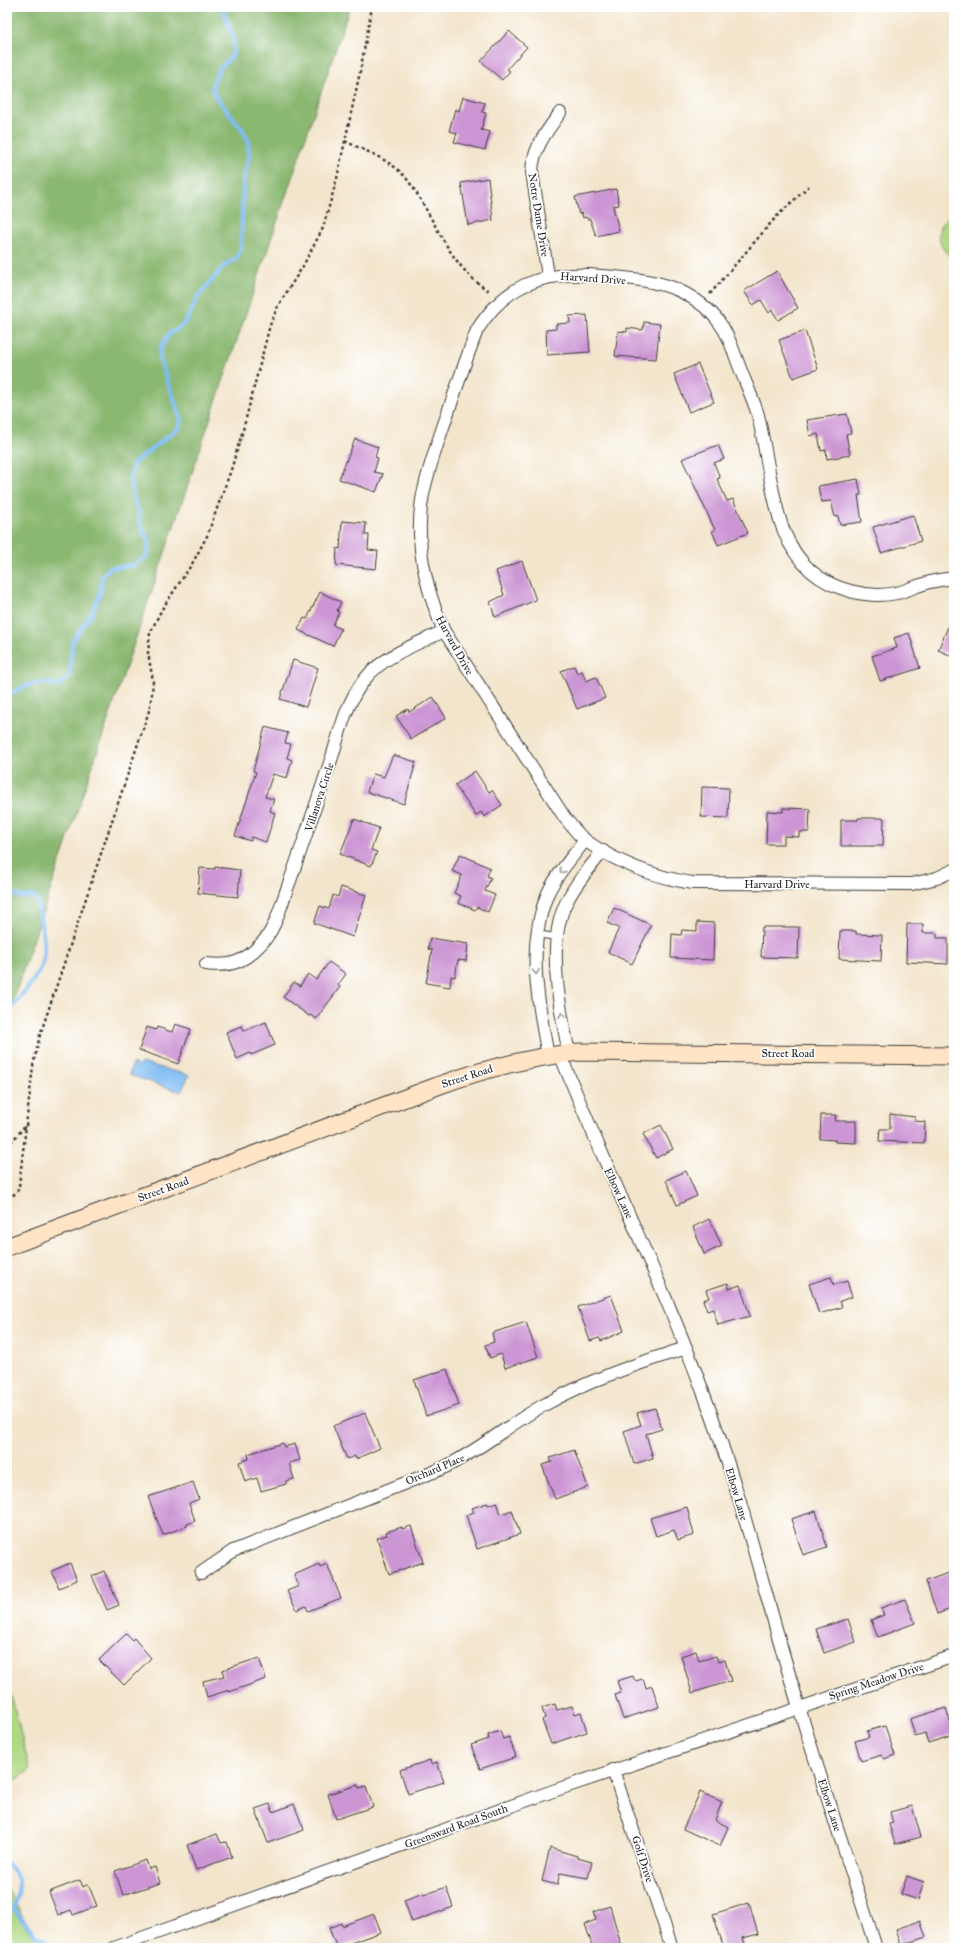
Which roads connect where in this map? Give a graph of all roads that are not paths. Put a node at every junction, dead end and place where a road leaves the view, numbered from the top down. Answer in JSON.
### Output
{"nodes":[{"id":1,"x":560,"y":113,"type":"dead end"},
{"id":2,"x":548,"y":276,"type":"junction"},
{"id":3,"x":954,"y":578,"type":"edge"},
{"id":4,"x":444,"y":630,"type":"junction"},
{"id":5,"x":585,"y":840,"type":"junction"},
{"id":6,"x":603,"y":851,"type":"junction"},
{"id":7,"x":954,"y":870,"type":"edge"},
{"id":8,"x":536,"y":934,"type":"junction"},
{"id":9,"x":556,"y":937,"type":"junction"},
{"id":10,"x":206,"y":964,"type":"dead end"},
{"id":11,"x":559,"y":1054,"type":"junction"},
{"id":12,"x":954,"y":1056,"type":"edge"},
{"id":13,"x":7,"y":1247,"type":"edge"},
{"id":14,"x":686,"y":1348,"type":"junction"},
{"id":15,"x":201,"y":1573,"type":"dead end"},
{"id":16,"x":954,"y":1656,"type":"edge"},
{"id":17,"x":799,"y":1707,"type":"junction"},
{"id":18,"x":613,"y":1770,"type":"junction"},
{"id":19,"x":114,"y":1948,"type":"edge"},
{"id":20,"x":672,"y":1948,"type":"edge"},
{"id":21,"x":876,"y":1948,"type":"edge"}],
"edges":[{"from":1,"to":2,"type":"street","name":"Notre Dame Drive"},
{"from":2,"to":3,"type":"street","name":"Harvard Drive"},
{"from":2,"to":4,"type":"street","name":"Harvard Drive"},
{"from":4,"to":5,"type":"street","name":"Harvard Drive"},
{"from":4,"to":10,"type":"street","name":"Villanova Circle"},
{"from":5,"to":6,"type":"street","name":"Harvard Drive"},
{"from":5,"to":8,"type":"street","one_way":true},
{"from":6,"to":7,"type":"street","name":"Harvard Drive"},
{"from":6,"to":9,"type":"street"},
{"from":8,"to":9,"type":"lane"},
{"from":8,"to":11,"type":"street","one_way":true},
{"from":11,"to":9,"type":"street","one_way":true},
{"from":11,"to":12,"type":"main road","name":"Street Road"},
{"from":11,"to":13,"type":"main road","name":"Street Road"},
{"from":11,"to":14,"type":"street","name":"Elbow Lane"},
{"from":14,"to":15,"type":"street","name":"Orchard Place"},
{"from":14,"to":17,"type":"street","name":"Elbow Lane"},
{"from":16,"to":17,"type":"street","name":"Spring Meadow Drive"},
{"from":17,"to":18,"type":"street","name":"Greensward Road South"},
{"from":17,"to":21,"type":"street","name":"Elbow Lane"},
{"from":18,"to":19,"type":"street","name":"Greensward Road South"},
{"from":18,"to":20,"type":"street","name":"Golf Drive"}]}
